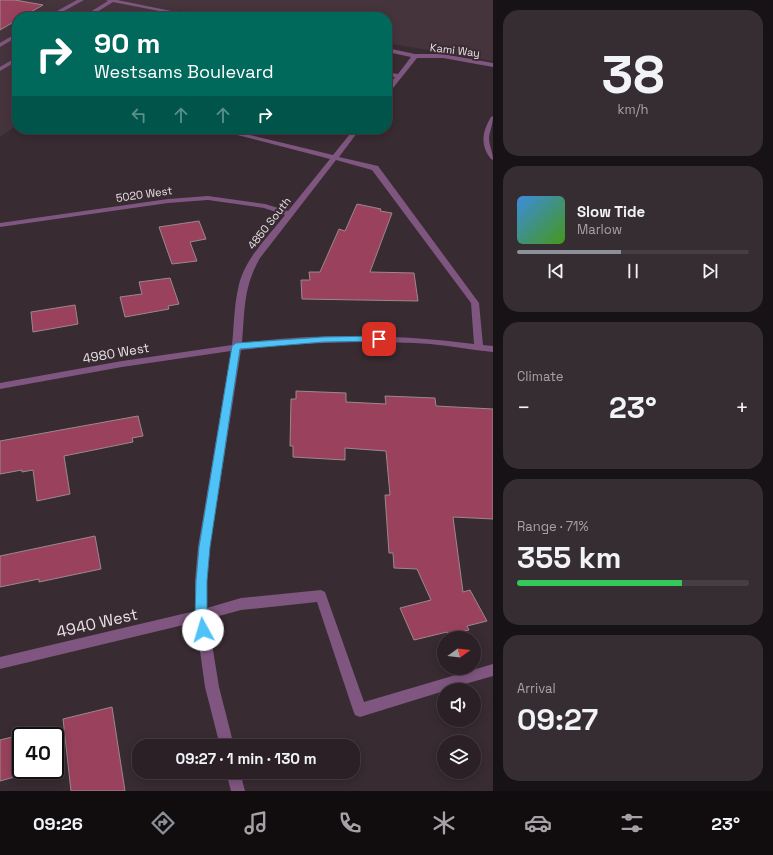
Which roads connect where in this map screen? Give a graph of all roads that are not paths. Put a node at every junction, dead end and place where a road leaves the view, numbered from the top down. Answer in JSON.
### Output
{"nodes":[{"id":1,"x":81,"y":0,"type":"edge"},
{"id":2,"x":110,"y":0,"type":"edge"},
{"id":3,"x":58,"y":12,"type":"edge"},
{"id":4,"x":92,"y":12,"type":"edge"},
{"id":5,"x":172,"y":12,"type":"edge"},
{"id":6,"x":12,"y":38,"type":"edge"},
{"id":7,"x":0,"y":45,"type":"edge"},
{"id":8,"x":392,"y":51,"type":"edge"},
{"id":9,"x":414,"y":56,"type":"junction"},
{"id":10,"x":12,"y":61,"type":"edge"},
{"id":11,"x":493,"y":65,"type":"edge"},
{"id":12,"x":0,"y":69,"type":"edge"},
{"id":13,"x":392,"y":75,"type":"edge"},
{"id":14,"x":399,"y":76,"type":"junction"},
{"id":15,"x":392,"y":85,"type":"edge"},
{"id":16,"x":493,"y":118,"type":"edge"},
{"id":17,"x":238,"y":134,"type":"edge"},
{"id":18,"x":353,"y":134,"type":"edge"},
{"id":19,"x":334,"y":157,"type":"junction"},
{"id":20,"x":493,"y":158,"type":"edge"},
{"id":21,"x":291,"y":214,"type":"junction"},
{"id":22,"x":0,"y":225,"type":"edge"},
{"id":23,"x":236,"y":346,"type":"junction"},
{"id":24,"x":479,"y":347,"type":"junction"},
{"id":25,"x":493,"y":349,"type":"edge"},
{"id":26,"x":0,"y":386,"type":"edge"},
{"id":27,"x":201,"y":615,"type":"junction"},
{"id":28,"x":0,"y":663,"type":"edge"},
{"id":29,"x":493,"y":670,"type":"edge"},
{"id":30,"x":225,"y":739,"type":"edge"},
{"id":31,"x":235,"y":779,"type":"edge"},
{"id":32,"x":238,"y":791,"type":"edge"}],
"edges":[{"from":1,"to":3,"type":"street"},
{"from":2,"to":4,"type":"street"},
{"from":2,"to":5,"type":"street"},
{"from":6,"to":7,"type":"street"},
{"from":8,"to":9,"type":"street","name":"Kami Way"},
{"from":9,"to":11,"type":"street","name":"Kami Way"},
{"from":9,"to":14,"type":"street"},
{"from":10,"to":12,"type":"street"},
{"from":13,"to":14,"type":"street"},
{"from":14,"to":15,"type":"street"},
{"from":16,"to":20,"type":"street"},
{"from":17,"to":19,"type":"street"},
{"from":18,"to":19,"type":"street","name":"4850 South"},
{"from":19,"to":21,"type":"street","name":"4850 South"},
{"from":19,"to":24,"type":"street"},
{"from":21,"to":22,"type":"street","name":"5020 West"},
{"from":21,"to":23,"type":"street","name":"4850 South"},
{"from":23,"to":24,"type":"street","name":"4980 West"},
{"from":23,"to":26,"type":"street","name":"4980 West"},
{"from":23,"to":27,"type":"street","name":"4850 South"},
{"from":24,"to":25,"type":"street","name":"4980 West"},
{"from":27,"to":28,"type":"street","name":"4940 West"},
{"from":27,"to":29,"type":"street","name":"4940 West"},
{"from":27,"to":30,"type":"street","name":"4850 South"},
{"from":31,"to":32,"type":"street"}]}
